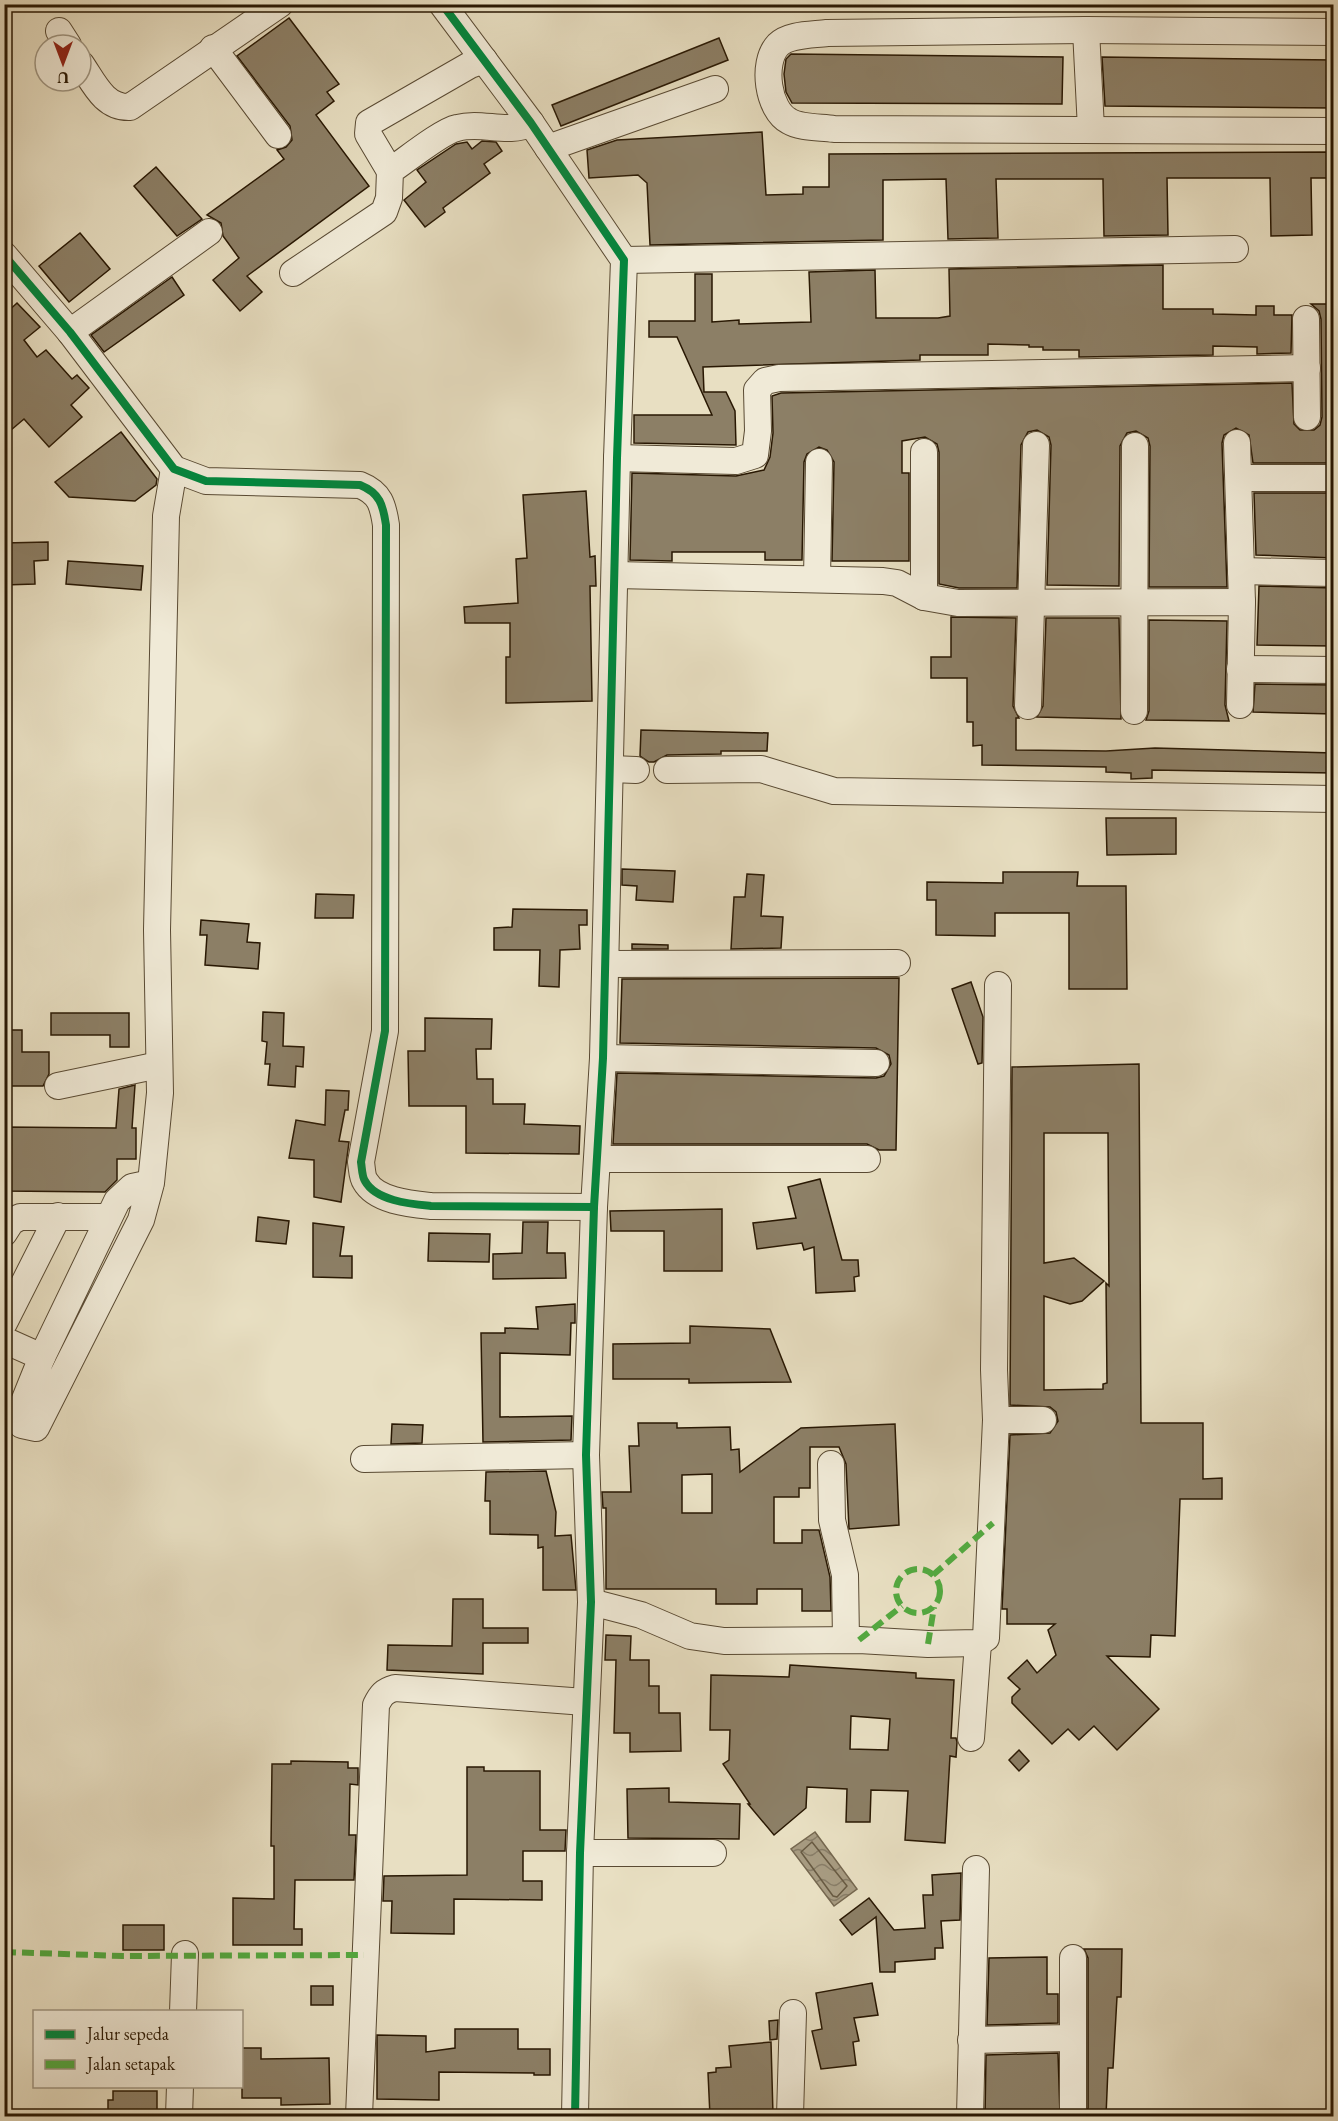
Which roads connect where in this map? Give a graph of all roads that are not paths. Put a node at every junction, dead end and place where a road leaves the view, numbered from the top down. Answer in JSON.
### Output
{"nodes":[{"id":1,"x":280,"y":4,"type":"edge"},
{"id":2,"x":442,"y":4,"type":"edge"},
{"id":3,"x":1086,"y":30,"type":"junction"},
{"id":4,"x":1334,"y":32,"type":"edge"},
{"id":5,"x":213,"y":48,"type":"junction"},
{"id":6,"x":484,"y":60,"type":"junction"},
{"id":7,"x":93,"y":81,"type":"edge"},
{"id":8,"x":715,"y":89,"type":"dead end"},
{"id":9,"x":531,"y":123,"type":"junction"},
{"id":10,"x":1091,"y":129,"type":"junction"},
{"id":11,"x":1334,"y":131,"type":"edge"},
{"id":12,"x":278,"y":135,"type":"dead end"},
{"id":13,"x":548,"y":148,"type":"junction"},
{"id":14,"x":390,"y":171,"type":"junction"},
{"id":15,"x":209,"y":232,"type":"dead end"},
{"id":16,"x":1235,"y":249,"type":"dead end"},
{"id":17,"x":4,"y":255,"type":"edge"},
{"id":18,"x":624,"y":260,"type":"junction"},
{"id":19,"x":293,"y":273,"type":"dead end"},
{"id":20,"x":1306,"y":319,"type":"dead end"},
{"id":21,"x":70,"y":332,"type":"junction"},
{"id":22,"x":1307,"y":368,"type":"junction"},
{"id":23,"x":1307,"y":417,"type":"dead end"},
{"id":24,"x":1237,"y":443,"type":"dead end"},
{"id":25,"x":1036,"y":445,"type":"dead end"},
{"id":26,"x":1135,"y":446,"type":"dead end"},
{"id":27,"x":924,"y":452,"type":"dead end"},
{"id":28,"x":617,"y":458,"type":"junction"},
{"id":29,"x":819,"y":462,"type":"dead end"},
{"id":30,"x":174,"y":469,"type":"junction"},
{"id":31,"x":1240,"y":478,"type":"junction"},
{"id":32,"x":1334,"y":478,"type":"edge"},
{"id":33,"x":1241,"y":571,"type":"junction"},
{"id":34,"x":1334,"y":573,"type":"edge"},
{"id":35,"x":615,"y":574,"type":"junction"},
{"id":36,"x":817,"y":579,"type":"junction"},
{"id":37,"x":924,"y":597,"type":"junction"},
{"id":38,"x":1136,"y":602,"type":"junction"},
{"id":39,"x":1242,"y":602,"type":"junction"},
{"id":40,"x":1031,"y":603,"type":"junction"},
{"id":41,"x":1240,"y":669,"type":"junction"},
{"id":42,"x":1334,"y":670,"type":"edge"},
{"id":43,"x":1240,"y":705,"type":"dead end"},
{"id":44,"x":1028,"y":706,"type":"dead end"},
{"id":45,"x":1134,"y":711,"type":"dead end"},
{"id":46,"x":611,"y":770,"type":"junction"},
{"id":47,"x":636,"y":770,"type":"dead end"},
{"id":48,"x":667,"y":770,"type":"dead end"},
{"id":49,"x":1334,"y":799,"type":"edge"},
{"id":50,"x":897,"y":963,"type":"dead end"},
{"id":51,"x":606,"y":964,"type":"junction"},
{"id":52,"x":998,"y":985,"type":"dead end"},
{"id":53,"x":603,"y":1058,"type":"junction"},
{"id":54,"x":876,"y":1063,"type":"dead end"},
{"id":55,"x":159,"y":1065,"type":"junction"},
{"id":56,"x":58,"y":1086,"type":"dead end"},
{"id":57,"x":598,"y":1159,"type":"junction"},
{"id":58,"x":867,"y":1159,"type":"dead end"},
{"id":59,"x":151,"y":1183,"type":"junction"},
{"id":60,"x":594,"y":1208,"type":"junction"},
{"id":61,"x":58,"y":1216,"type":"junction"},
{"id":62,"x":108,"y":1217,"type":"junction"},
{"id":63,"x":4,"y":1233,"type":"edge"},
{"id":64,"x":4,"y":1323,"type":"edge"},
{"id":65,"x":4,"y":1340,"type":"edge"},
{"id":66,"x":42,"y":1357,"type":"junction"},
{"id":67,"x":996,"y":1420,"type":"junction"},
{"id":68,"x":1043,"y":1420,"type":"dead end"},
{"id":69,"x":586,"y":1455,"type":"junction"},
{"id":70,"x":364,"y":1459,"type":"dead end"},
{"id":71,"x":831,"y":1464,"type":"dead end"},
{"id":72,"x":591,"y":1602,"type":"junction"},
{"id":73,"x":846,"y":1640,"type":"junction"},
{"id":74,"x":978,"y":1643,"type":"junction"},
{"id":75,"x":585,"y":1702,"type":"junction"},
{"id":76,"x":971,"y":1738,"type":"dead end"},
{"id":77,"x":580,"y":1853,"type":"junction"},
{"id":78,"x":713,"y":1853,"type":"dead end"},
{"id":79,"x":976,"y":1869,"type":"dead end"},
{"id":80,"x":185,"y":1954,"type":"dead end"},
{"id":81,"x":1073,"y":1958,"type":"dead end"},
{"id":82,"x":183,"y":2010,"type":"edge"},
{"id":83,"x":793,"y":2013,"type":"dead end"},
{"id":84,"x":1072,"y":2038,"type":"junction"},
{"id":85,"x":971,"y":2040,"type":"junction"},
{"id":86,"x":180,"y":2088,"type":"edge"},
{"id":87,"x":1073,"y":2108,"type":"dead end"},
{"id":88,"x":179,"y":2116,"type":"edge"},
{"id":89,"x":359,"y":2116,"type":"edge"},
{"id":90,"x":575,"y":2116,"type":"edge"},
{"id":91,"x":790,"y":2116,"type":"edge"},
{"id":92,"x":970,"y":2116,"type":"edge"}],
"edges":[{"from":1,"to":5,"type":"street"},
{"from":2,"to":6,"type":"street"},
{"from":3,"to":4,"type":"street"},
{"from":3,"to":10,"type":"street"},
{"from":3,"to":10,"type":"street"},
{"from":5,"to":7,"type":"street"},
{"from":5,"to":12,"type":"street"},
{"from":6,"to":9,"type":"street"},
{"from":6,"to":14,"type":"street"},
{"from":8,"to":13,"type":"street"},
{"from":9,"to":13,"type":"street"},
{"from":9,"to":14,"type":"street"},
{"from":10,"to":11,"type":"street"},
{"from":13,"to":18,"type":"street"},
{"from":14,"to":19,"type":"street"},
{"from":15,"to":21,"type":"street"},
{"from":16,"to":18,"type":"street"},
{"from":17,"to":21,"type":"street"},
{"from":18,"to":28,"type":"street"},
{"from":20,"to":22,"type":"street"},
{"from":21,"to":30,"type":"street"},
{"from":22,"to":23,"type":"street"},
{"from":22,"to":28,"type":"street"},
{"from":24,"to":31,"type":"street"},
{"from":25,"to":40,"type":"street"},
{"from":26,"to":38,"type":"street"},
{"from":27,"to":37,"type":"street"},
{"from":28,"to":35,"type":"street"},
{"from":29,"to":36,"type":"street"},
{"from":30,"to":55,"type":"street"},
{"from":30,"to":60,"type":"street"},
{"from":31,"to":32,"type":"street"},
{"from":31,"to":33,"type":"street"},
{"from":33,"to":34,"type":"street"},
{"from":33,"to":39,"type":"street"},
{"from":35,"to":36,"type":"street"},
{"from":35,"to":46,"type":"street"},
{"from":36,"to":37,"type":"street"},
{"from":37,"to":40,"type":"street"},
{"from":38,"to":39,"type":"street"},
{"from":38,"to":40,"type":"street"},
{"from":38,"to":45,"type":"street"},
{"from":39,"to":41,"type":"street"},
{"from":40,"to":44,"type":"street"},
{"from":41,"to":42,"type":"street"},
{"from":41,"to":43,"type":"street"},
{"from":46,"to":47,"type":"street"},
{"from":46,"to":51,"type":"street"},
{"from":48,"to":49,"type":"street"},
{"from":50,"to":51,"type":"street"},
{"from":51,"to":53,"type":"street"},
{"from":52,"to":67,"type":"street"},
{"from":53,"to":54,"type":"street"},
{"from":53,"to":57,"type":"street"},
{"from":55,"to":56,"type":"street"},
{"from":55,"to":59,"type":"street"},
{"from":57,"to":58,"type":"street"},
{"from":57,"to":60,"type":"street"},
{"from":59,"to":62,"type":"street"},
{"from":59,"to":66,"type":"street"},
{"from":60,"to":69,"type":"street"},
{"from":61,"to":62,"type":"street"},
{"from":61,"to":63,"type":"street"},
{"from":61,"to":64,"type":"street"},
{"from":62,"to":66,"type":"street"},
{"from":65,"to":66,"type":"street"},
{"from":67,"to":68,"type":"street"},
{"from":67,"to":74,"type":"street"},
{"from":69,"to":70,"type":"street"},
{"from":69,"to":72,"type":"street"},
{"from":71,"to":73,"type":"street"},
{"from":72,"to":73,"type":"street"},
{"from":72,"to":75,"type":"street"},
{"from":73,"to":74,"type":"street"},
{"from":74,"to":76,"type":"street"},
{"from":75,"to":77,"type":"street"},
{"from":75,"to":89,"type":"street"},
{"from":77,"to":78,"type":"street"},
{"from":77,"to":90,"type":"street"},
{"from":79,"to":85,"type":"street"},
{"from":80,"to":82,"type":"street"},
{"from":81,"to":84,"type":"street"},
{"from":83,"to":91,"type":"street"},
{"from":84,"to":85,"type":"street"},
{"from":84,"to":87,"type":"street"},
{"from":85,"to":92,"type":"street"},
{"from":86,"to":88,"type":"street"}]}
